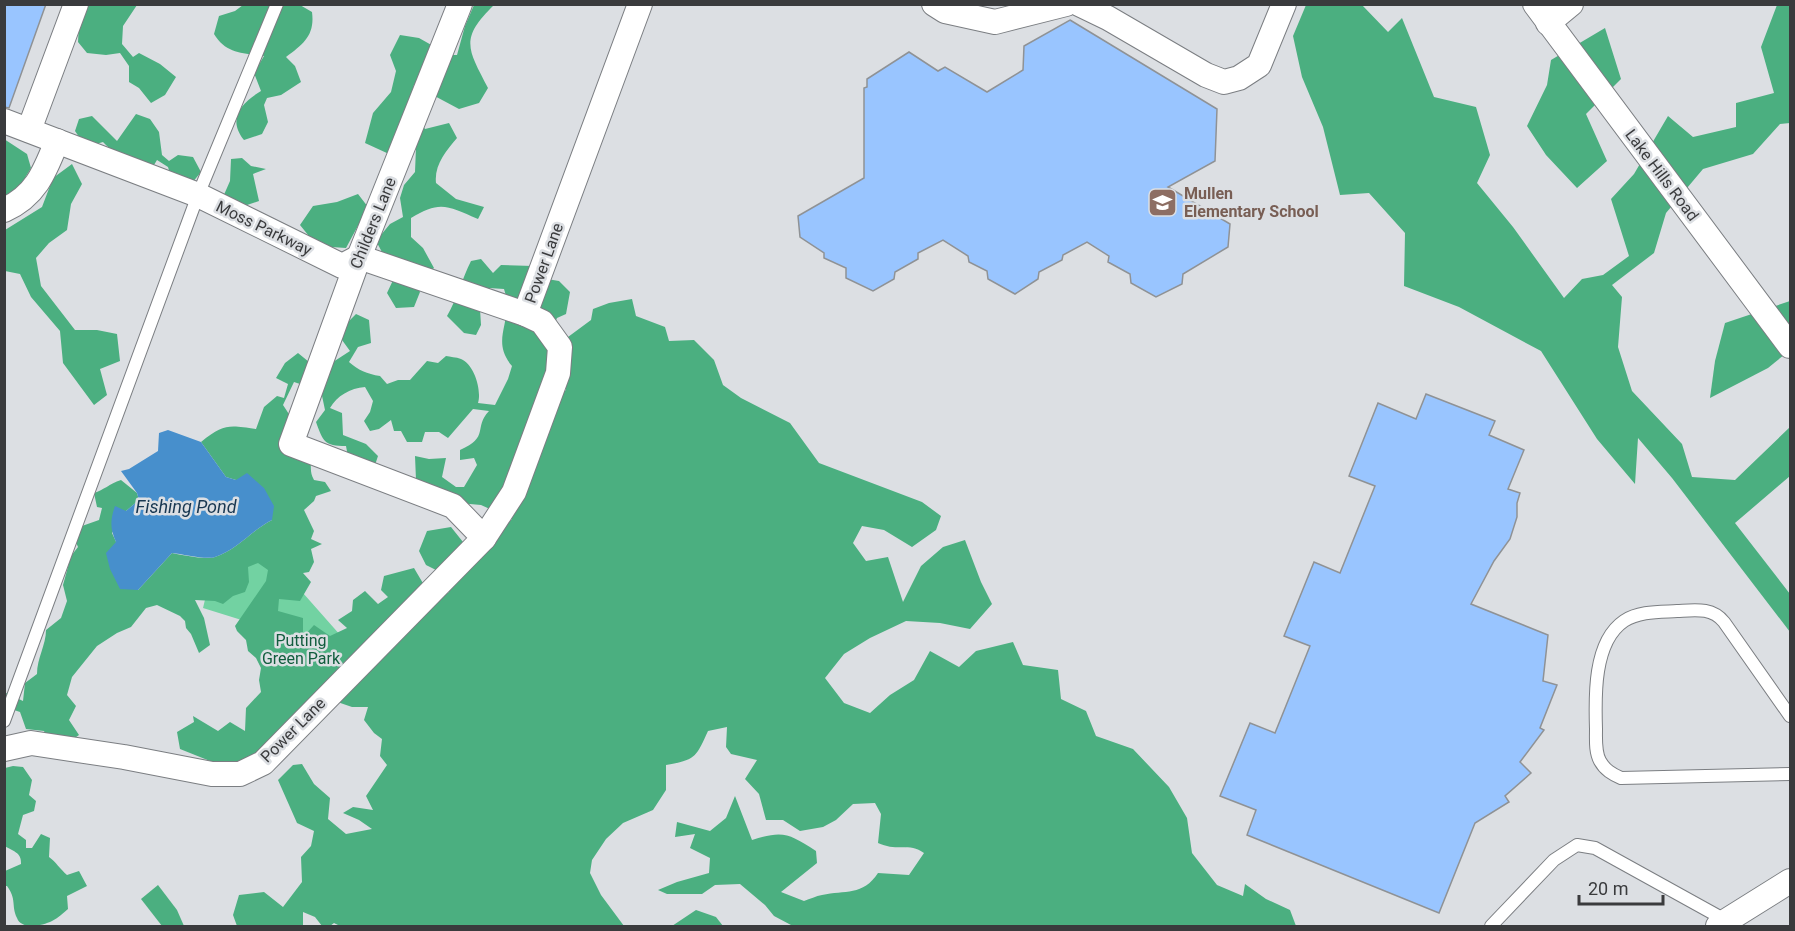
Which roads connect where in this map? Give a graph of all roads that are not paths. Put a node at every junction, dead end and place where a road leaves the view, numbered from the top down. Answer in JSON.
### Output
{"nodes":[{"id":1,"x":76,"y":4,"type":"edge"},
{"id":2,"x":278,"y":4,"type":"edge"},
{"id":3,"x":460,"y":4,"type":"edge"},
{"id":4,"x":640,"y":4,"type":"edge"},
{"id":5,"x":934,"y":4,"type":"edge"},
{"id":6,"x":1065,"y":4,"type":"edge"},
{"id":7,"x":1079,"y":4,"type":"edge"},
{"id":8,"x":1284,"y":4,"type":"edge"},
{"id":9,"x":1571,"y":4,"type":"edge"},
{"id":10,"x":1541,"y":14,"type":"edge"},
{"id":11,"x":4,"y":121,"type":"edge"},
{"id":12,"x":29,"y":130,"type":"junction"},
{"id":13,"x":57,"y":141,"type":"junction"},
{"id":14,"x":198,"y":195,"type":"junction"},
{"id":15,"x":4,"y":210,"type":"edge"},
{"id":16,"x":359,"y":256,"type":"junction"},
{"id":17,"x":525,"y":314,"type":"junction"},
{"id":18,"x":1791,"y":346,"type":"edge"},
{"id":19,"x":484,"y":538,"type":"junction"},
{"id":20,"x":1791,"y":716,"type":"edge"},
{"id":21,"x":4,"y":722,"type":"edge"},
{"id":22,"x":4,"y":749,"type":"edge"},
{"id":23,"x":1791,"y":774,"type":"edge"},
{"id":24,"x":1791,"y":881,"type":"edge"},
{"id":25,"x":1723,"y":924,"type":"edge"},
{"id":26,"x":1491,"y":927,"type":"edge"}],
"edges":[{"from":1,"to":12,"type":"street"},
{"from":2,"to":14,"type":"lane"},
{"from":3,"to":16,"type":"street","name":"Childers Lane"},
{"from":4,"to":17,"type":"street","name":"Power Lane"},
{"from":5,"to":6,"type":"street"},
{"from":7,"to":8,"type":"street"},
{"from":9,"to":10,"type":"street"},
{"from":10,"to":18,"type":"street","name":"Lake Hills Road"},
{"from":11,"to":12,"type":"street","name":"Moss Parkway"},
{"from":12,"to":13,"type":"street","name":"Moss Parkway"},
{"from":13,"to":14,"type":"street","name":"Moss Parkway"},
{"from":13,"to":15,"type":"street"},
{"from":14,"to":16,"type":"street","name":"Moss Parkway"},
{"from":14,"to":21,"type":"lane"},
{"from":16,"to":17,"type":"street"},
{"from":16,"to":19,"type":"street","name":"Childers Lane"},
{"from":17,"to":19,"type":"street","name":"Power Lane"},
{"from":19,"to":22,"type":"street","name":"Power Lane"},
{"from":20,"to":23,"type":"lane"},
{"from":24,"to":25,"type":"street"},
{"from":25,"to":26,"type":"lane"}]}
